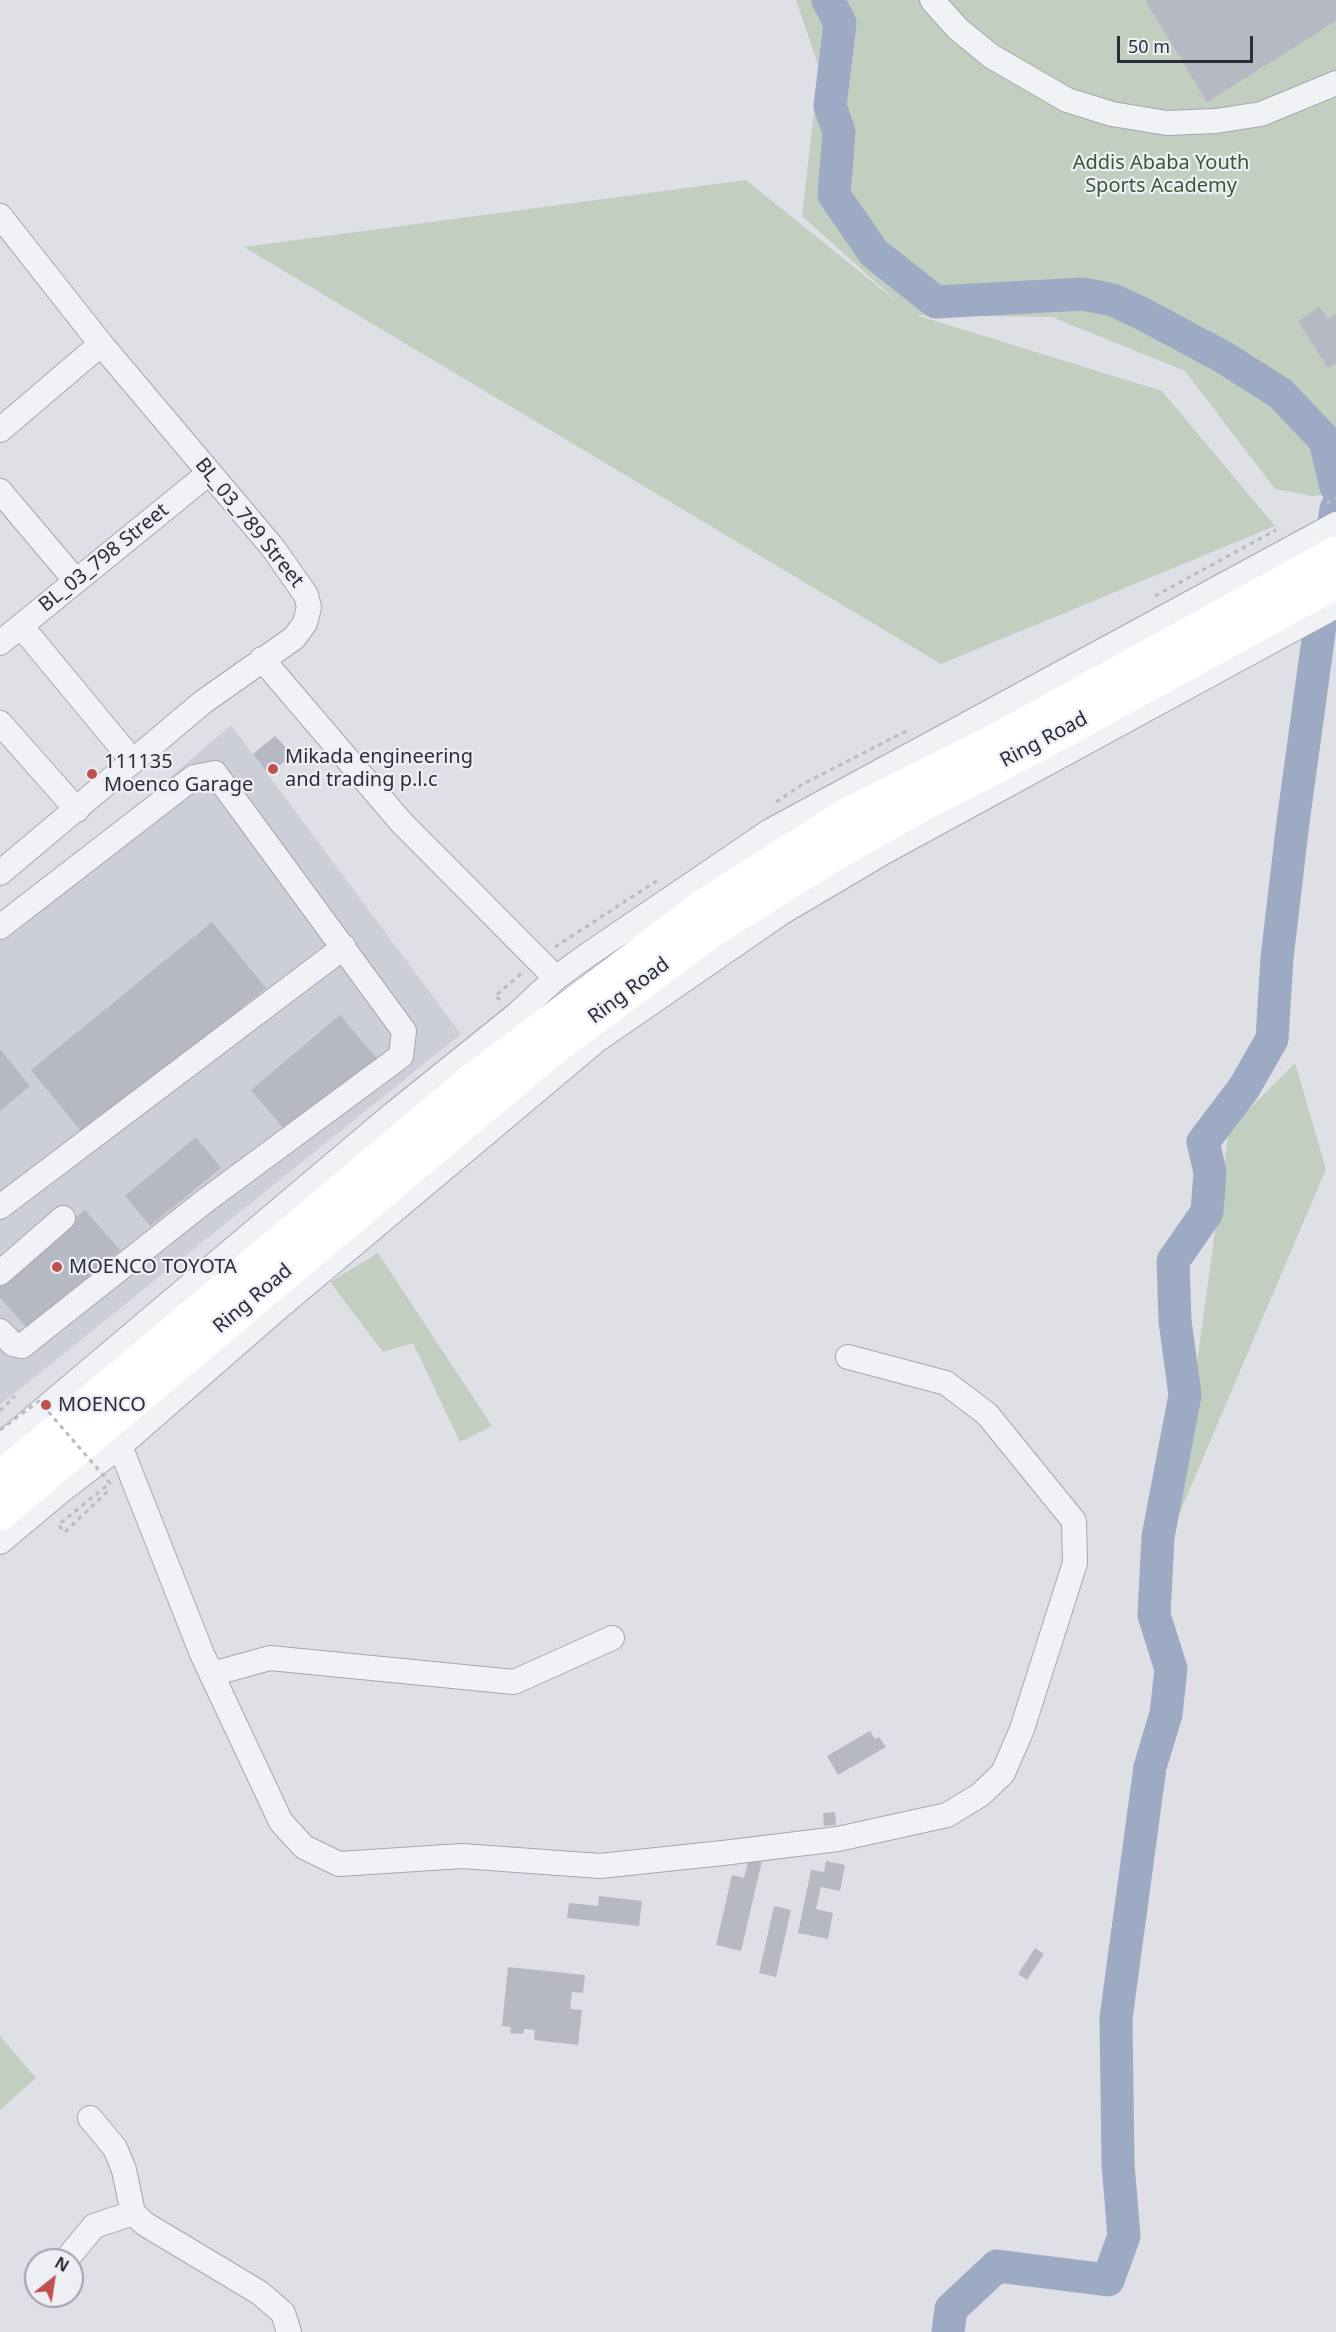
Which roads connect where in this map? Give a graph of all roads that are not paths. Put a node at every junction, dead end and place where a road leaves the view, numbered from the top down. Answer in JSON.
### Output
{"nodes":[{"id":1,"x":932,"y":0,"type":"edge"},
{"id":2,"x":1336,"y":83,"type":"edge"},
{"id":3,"x":0,"y":216,"type":"edge"},
{"id":4,"x":101,"y":344,"type":"junction"},
{"id":5,"x":0,"y":430,"type":"edge"},
{"id":6,"x":209,"y":473,"type":"junction"},
{"id":7,"x":0,"y":491,"type":"edge"},
{"id":8,"x":1330,"y":542,"type":"edge"},
{"id":9,"x":76,"y":581,"type":"junction"},
{"id":10,"x":1321,"y":607,"type":"edge"},
{"id":11,"x":21,"y":626,"type":"junction"},
{"id":12,"x":0,"y":643,"type":"edge"},
{"id":13,"x":262,"y":659,"type":"junction"},
{"id":14,"x":0,"y":723,"type":"edge"},
{"id":15,"x":132,"y":760,"type":"junction"},
{"id":16,"x":77,"y":810,"type":"junction"},
{"id":17,"x":0,"y":873,"type":"edge"},
{"id":18,"x":0,"y":927,"type":"edge"},
{"id":19,"x":344,"y":947,"type":"junction"},
{"id":20,"x":556,"y":978,"type":"junction"},
{"id":21,"x":0,"y":1207,"type":"edge"},
{"id":22,"x":63,"y":1218,"type":"dead end"},
{"id":23,"x":0,"y":1274,"type":"edge"},
{"id":24,"x":0,"y":1331,"type":"edge"},
{"id":25,"x":848,"y":1357,"type":"dead end"},
{"id":26,"x":0,"y":1446,"type":"edge"},
{"id":27,"x":120,"y":1446,"type":"junction"},
{"id":28,"x":0,"y":1478,"type":"edge"},
{"id":29,"x":0,"y":1514,"type":"edge"},
{"id":30,"x":0,"y":1542,"type":"edge"},
{"id":31,"x":612,"y":1638,"type":"dead end"},
{"id":32,"x":212,"y":1674,"type":"junction"},
{"id":33,"x":90,"y":2118,"type":"dead end"},
{"id":34,"x":133,"y":2213,"type":"junction"},
{"id":35,"x":76,"y":2248,"type":"edge"},
{"id":36,"x":290,"y":2332,"type":"edge"}],
"edges":[{"from":1,"to":2,"type":"street"},
{"from":3,"to":4,"type":"street","name":"BL_03_789 Street"},
{"from":4,"to":5,"type":"street"},
{"from":4,"to":6,"type":"street","name":"BL_03_789 Street"},
{"from":6,"to":9,"type":"street","name":"BL_03_798 Street"},
{"from":6,"to":13,"type":"street","name":"BL_03_789 Street"},
{"from":7,"to":9,"type":"street"},
{"from":8,"to":10,"type":"highway","name":"Ring Road"},
{"from":8,"to":20,"type":"street"},
{"from":8,"to":28,"type":"highway","name":"Ring Road"},
{"from":9,"to":11,"type":"street","name":"BL_03_798 Street"},
{"from":10,"to":27,"type":"street","name":"Ring Road"},
{"from":10,"to":29,"type":"highway","name":"Ring Road"},
{"from":11,"to":12,"type":"street","name":"BL_03_798 Street"},
{"from":11,"to":15,"type":"street"},
{"from":13,"to":15,"type":"street","name":"BL_03_789 Street"},
{"from":13,"to":20,"type":"street"},
{"from":14,"to":16,"type":"street"},
{"from":15,"to":16,"type":"street","name":"BL_03_789 Street"},
{"from":16,"to":17,"type":"street","name":"BL_03_789 Street"},
{"from":18,"to":19,"type":"street"},
{"from":19,"to":21,"type":"street"},
{"from":19,"to":24,"type":"street"},
{"from":20,"to":26,"type":"street"},
{"from":22,"to":23,"type":"street"},
{"from":25,"to":32,"type":"street"},
{"from":27,"to":30,"type":"street","name":"Ring Road"},
{"from":27,"to":32,"type":"street"},
{"from":31,"to":32,"type":"street"},
{"from":33,"to":34,"type":"street"},
{"from":34,"to":35,"type":"street"},
{"from":34,"to":36,"type":"street"}]}
